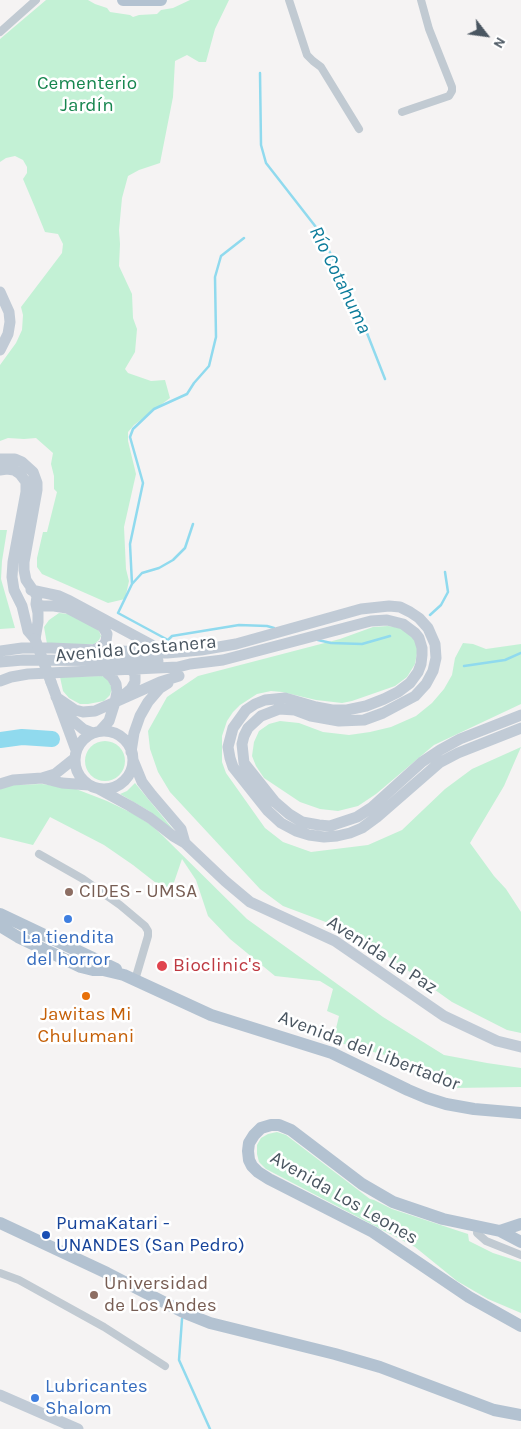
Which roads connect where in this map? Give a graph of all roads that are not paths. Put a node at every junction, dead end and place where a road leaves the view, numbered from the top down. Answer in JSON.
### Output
{"nodes":[{"id":1,"x":36,"y":0,"type":"edge"},
{"id":2,"x":122,"y":0,"type":"edge"},
{"id":3,"x":160,"y":0,"type":"edge"},
{"id":4,"x":289,"y":0,"type":"edge"},
{"id":5,"x":421,"y":0,"type":"edge"},
{"id":6,"x":0,"y":32,"type":"edge"},
{"id":7,"x":402,"y":112,"type":"dead end"},
{"id":8,"x":359,"y":129,"type":"dead end"},
{"id":9,"x":2,"y":299,"type":"edge"},
{"id":10,"x":0,"y":350,"type":"edge"},
{"id":11,"x":0,"y":459,"type":"edge"},
{"id":12,"x":19,"y":467,"type":"junction"},
{"id":13,"x":0,"y":470,"type":"edge"},
{"id":14,"x":19,"y":558,"type":"junction"},
{"id":15,"x":32,"y":590,"type":"junction"},
{"id":16,"x":20,"y":602,"type":"junction"},
{"id":17,"x":36,"y":604,"type":"junction"},
{"id":18,"x":54,"y":606,"type":"junction"},
{"id":19,"x":38,"y":622,"type":"junction"},
{"id":20,"x":35,"y":638,"type":"junction"},
{"id":21,"x":96,"y":649,"type":"junction"},
{"id":22,"x":0,"y":651,"type":"edge"},
{"id":23,"x":167,"y":653,"type":"junction"},
{"id":24,"x":120,"y":661,"type":"junction"},
{"id":25,"x":0,"y":662,"type":"edge"},
{"id":26,"x":202,"y":662,"type":"junction"},
{"id":27,"x":190,"y":664,"type":"junction"},
{"id":28,"x":131,"y":670,"type":"junction"},
{"id":29,"x":105,"y":671,"type":"junction"},
{"id":30,"x":179,"y":676,"type":"junction"},
{"id":31,"x":0,"y":681,"type":"edge"},
{"id":32,"x":56,"y":697,"type":"junction"},
{"id":33,"x":115,"y":702,"type":"junction"},
{"id":34,"x":63,"y":712,"type":"junction"},
{"id":35,"x":521,"y":715,"type":"edge"},
{"id":36,"x":521,"y":728,"type":"edge"},
{"id":37,"x":97,"y":732,"type":"junction"},
{"id":38,"x":76,"y":754,"type":"junction"},
{"id":39,"x":132,"y":756,"type":"junction"},
{"id":40,"x":42,"y":778,"type":"junction"},
{"id":41,"x":0,"y":784,"type":"edge"},
{"id":42,"x":93,"y":786,"type":"junction"},
{"id":43,"x":185,"y":843,"type":"junction"},
{"id":44,"x":38,"y":854,"type":"dead end"},
{"id":45,"x":0,"y":914,"type":"edge"},
{"id":46,"x":0,"y":926,"type":"edge"},
{"id":47,"x":130,"y":977,"type":"junction"},
{"id":48,"x":521,"y":1047,"type":"edge"},
{"id":49,"x":521,"y":1113,"type":"edge"},
{"id":50,"x":0,"y":1223,"type":"edge"},
{"id":51,"x":521,"y":1224,"type":"edge"},
{"id":52,"x":478,"y":1227,"type":"junction"},
{"id":53,"x":500,"y":1231,"type":"junction"},
{"id":54,"x":521,"y":1234,"type":"edge"},
{"id":55,"x":521,"y":1242,"type":"edge"},
{"id":56,"x":521,"y":1255,"type":"edge"},
{"id":57,"x":0,"y":1273,"type":"edge"},
{"id":58,"x":521,"y":1326,"type":"edge"},
{"id":59,"x":165,"y":1366,"type":"dead end"},
{"id":60,"x":0,"y":1395,"type":"edge"},
{"id":61,"x":518,"y":1413,"type":"edge"},
{"id":62,"x":78,"y":1429,"type":"edge"}],
"edges":[{"from":1,"to":6,"type":"street"},
{"from":2,"to":3,"type":"main road"},
{"from":4,"to":8,"type":"street"},
{"from":5,"to":7,"type":"street"},
{"from":9,"to":10,"type":"main road"},
{"from":11,"to":12,"type":"main road"},
{"from":12,"to":13,"type":"main road"},
{"from":12,"to":14,"type":"main road"},
{"from":14,"to":15,"type":"main road"},
{"from":14,"to":16,"type":"main road"},
{"from":15,"to":16,"type":"main road"},
{"from":15,"to":17,"type":"main road"},
{"from":15,"to":23,"type":"main road"},
{"from":16,"to":17,"type":"main road"},
{"from":16,"to":20,"type":"main road"},
{"from":17,"to":18,"type":"main road"},
{"from":17,"to":19,"type":"main road"},
{"from":18,"to":19,"type":"main road"},
{"from":18,"to":21,"type":"main road"},
{"from":19,"to":20,"type":"main road"},
{"from":20,"to":32,"type":"main road","bridge":true},
{"from":21,"to":22,"type":"main road","name":"Avenida Costanera"},
{"from":21,"to":23,"type":"main road","name":"Avenida Costanera"},
{"from":23,"to":35,"type":"main road","name":"Avenida Costanera"},
{"from":24,"to":25,"type":"main road"},
{"from":24,"to":27,"type":"main road"},
{"from":24,"to":28,"type":"main road"},
{"from":26,"to":27,"type":"main road","name":"Avenida Costanera"},
{"from":26,"to":30,"type":"main road"},
{"from":26,"to":36,"type":"main road","name":"Avenida Costanera"},
{"from":27,"to":28,"type":"main road","name":"Avenida Costanera"},
{"from":28,"to":29,"type":"main road","name":"Avenida Costanera"},
{"from":28,"to":33,"type":"main road"},
{"from":29,"to":31,"type":"main road","name":"Avenida Costanera"},
{"from":29,"to":33,"type":"main road"},
{"from":30,"to":33,"type":"main road"},
{"from":30,"to":39,"type":"main road"},
{"from":32,"to":33,"type":"main road"},
{"from":32,"to":34,"type":"main road"},
{"from":33,"to":37,"type":"main road"},
{"from":34,"to":37,"type":"main road"},
{"from":34,"to":38,"type":"main road"},
{"from":37,"to":38,"type":"main road"},
{"from":37,"to":39,"type":"main road"},
{"from":38,"to":40,"type":"main road"},
{"from":38,"to":42,"type":"main road"},
{"from":39,"to":42,"type":"main road"},
{"from":39,"to":43,"type":"main road","name":"Avenida La Paz"},
{"from":40,"to":41,"type":"main road"},
{"from":40,"to":42,"type":"main road"},
{"from":42,"to":43,"type":"main road","name":"Avenida La Paz"},
{"from":43,"to":48,"type":"main road","name":"Avenida La Paz"},
{"from":44,"to":47,"type":"street"},
{"from":45,"to":47,"type":"main road","name":"Avenida del Libertador"},
{"from":46,"to":47,"type":"main road","name":"Avenida del Libertador"},
{"from":47,"to":49,"type":"main road","name":"Avenida del Libertador"},
{"from":50,"to":61,"type":"main road"},
{"from":51,"to":53,"type":"main road"},
{"from":52,"to":53,"type":"main road","name":"Avenida Los Leones"},
{"from":52,"to":56,"type":"street"},
{"from":52,"to":58,"type":"main road","name":"Avenida Los Leones"},
{"from":53,"to":54,"type":"main road","name":"Avenida Los Leones"},
{"from":53,"to":55,"type":"main road"},
{"from":57,"to":59,"type":"street"},
{"from":60,"to":62,"type":"main road"}]}
